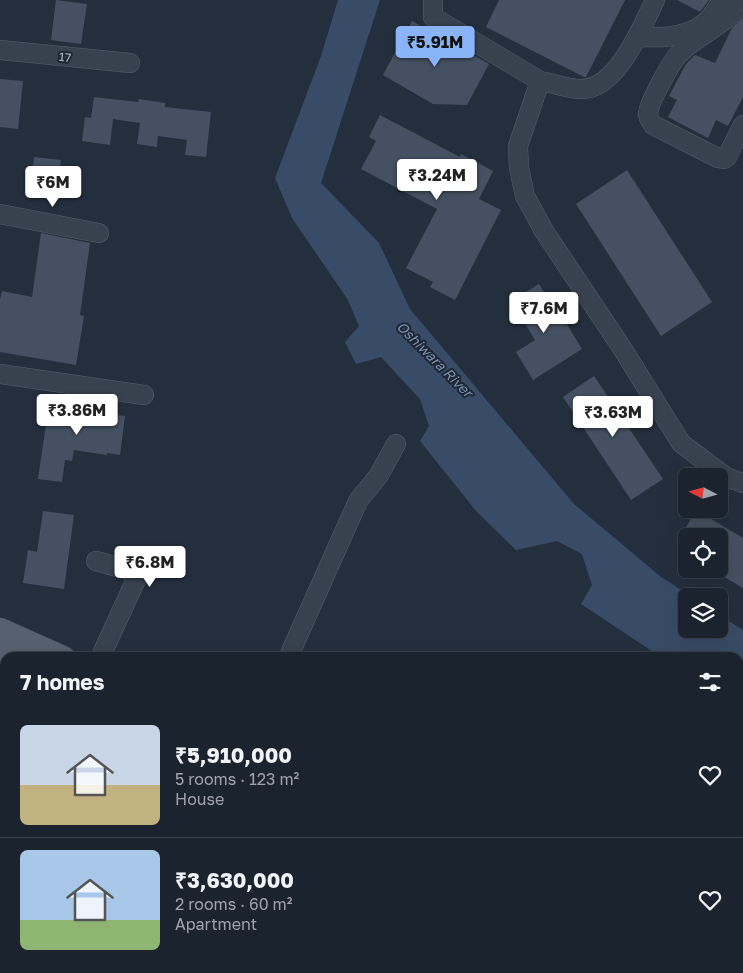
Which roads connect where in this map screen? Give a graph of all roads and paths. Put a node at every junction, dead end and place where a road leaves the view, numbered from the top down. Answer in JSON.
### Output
{"nodes":[{"id":1,"x":433,"y":0,"type":"edge"},
{"id":2,"x":655,"y":0,"type":"edge"},
{"id":3,"x":736,"y":5,"type":"edge"},
{"id":4,"x":637,"y":38,"type":"junction"},
{"id":5,"x":0,"y":50,"type":"edge"},
{"id":6,"x":130,"y":64,"type":"dead end"},
{"id":7,"x":540,"y":81,"type":"junction"},
{"id":8,"x":743,"y":125,"type":"edge"},
{"id":9,"x":0,"y":214,"type":"edge"},
{"id":10,"x":99,"y":233,"type":"dead end"},
{"id":11,"x":0,"y":374,"type":"edge"},
{"id":12,"x":144,"y":395,"type":"dead end"},
{"id":13,"x":396,"y":444,"type":"dead end"},
{"id":14,"x":743,"y":483,"type":"edge"},
{"id":15,"x":96,"y":562,"type":"dead end"},
{"id":16,"x":0,"y":630,"type":"edge"},
{"id":17,"x":48,"y":652,"type":"edge"},
{"id":18,"x":103,"y":652,"type":"edge"},
{"id":19,"x":291,"y":652,"type":"edge"}],
"edges":[{"from":1,"to":7,"type":"street"},
{"from":2,"to":4,"type":"street"},
{"from":3,"to":4,"type":"street"},
{"from":3,"to":8,"type":"street"},
{"from":4,"to":7,"type":"street"},
{"from":5,"to":6,"type":"street","name":"17"},
{"from":7,"to":14,"type":"street"},
{"from":9,"to":10,"type":"street"},
{"from":11,"to":12,"type":"street"},
{"from":13,"to":19,"type":"street"},
{"from":15,"to":18,"type":"street"},
{"from":16,"to":17,"type":"main road"}]}
